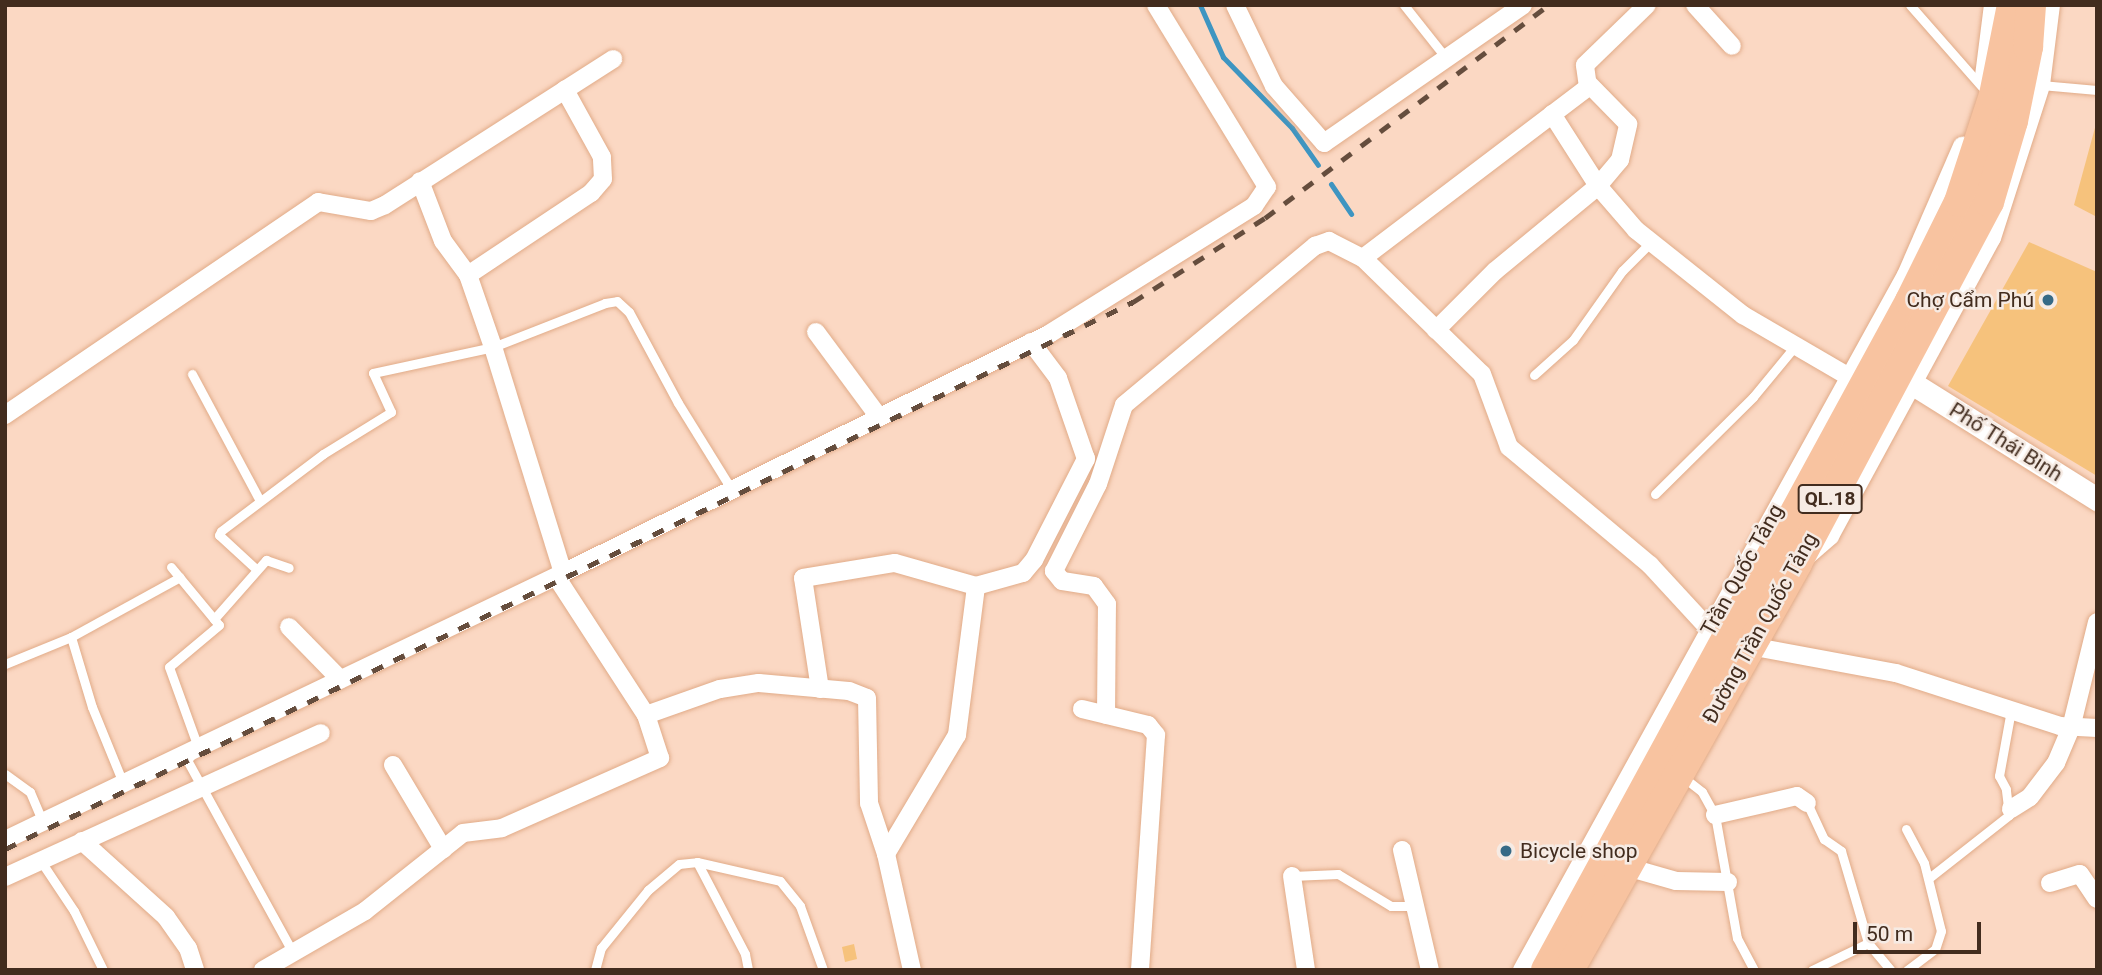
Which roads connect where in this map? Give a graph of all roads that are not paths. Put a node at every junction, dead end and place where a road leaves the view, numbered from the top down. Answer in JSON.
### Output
{"nodes":[{"id":1,"x":1156,"y":5,"type":"edge"},
{"id":2,"x":1236,"y":5,"type":"edge"},
{"id":3,"x":1404,"y":5,"type":"edge"},
{"id":4,"x":1523,"y":5,"type":"edge"},
{"id":5,"x":1647,"y":5,"type":"edge"},
{"id":6,"x":1695,"y":5,"type":"edge"},
{"id":7,"x":1910,"y":5,"type":"edge"},
{"id":8,"x":1993,"y":5,"type":"edge"},
{"id":9,"x":2011,"y":5,"type":"edge"},
{"id":10,"x":2031,"y":5,"type":"edge"},
{"id":11,"x":2051,"y":5,"type":"edge"},
{"id":12,"x":1732,"y":46,"type":"dead end"},
{"id":13,"x":1446,"y":58,"type":"junction"},
{"id":14,"x":613,"y":60,"type":"dead end"},
{"id":15,"x":1589,"y":84,"type":"junction"},
{"id":16,"x":2041,"y":85,"type":"junction"},
{"id":17,"x":1983,"y":88,"type":"junction"},
{"id":18,"x":565,"y":90,"type":"junction"},
{"id":19,"x":2097,"y":90,"type":"edge"},
{"id":20,"x":1552,"y":114,"type":"junction"},
{"id":21,"x":420,"y":181,"type":"junction"},
{"id":22,"x":1598,"y":186,"type":"junction"},
{"id":23,"x":1651,"y":242,"type":"junction"},
{"id":24,"x":1368,"y":253,"type":"junction"},
{"id":25,"x":468,"y":275,"type":"junction"},
{"id":26,"x":1436,"y":330,"type":"junction"},
{"id":27,"x":816,"y":332,"type":"dead end"},
{"id":28,"x":1031,"y":342,"type":"junction"},
{"id":29,"x":1796,"y":346,"type":"junction"},
{"id":30,"x":493,"y":347,"type":"junction"},
{"id":31,"x":192,"y":374,"type":"dead end"},
{"id":32,"x":1534,"y":375,"type":"dead end"},
{"id":33,"x":1849,"y":377,"type":"junction"},
{"id":34,"x":1915,"y":385,"type":"junction"},
{"id":35,"x":5,"y":415,"type":"edge"},
{"id":36,"x":880,"y":417,"type":"junction"},
{"id":37,"x":732,"y":490,"type":"junction"},
{"id":38,"x":1655,"y":494,"type":"dead end"},
{"id":39,"x":259,"y":499,"type":"junction"},
{"id":40,"x":2097,"y":499,"type":"edge"},
{"id":41,"x":1797,"y":563,"type":"junction"},
{"id":42,"x":172,"y":567,"type":"dead end"},
{"id":43,"x":289,"y":568,"type":"dead end"},
{"id":44,"x":256,"y":569,"type":"junction"},
{"id":45,"x":563,"y":573,"type":"junction"},
{"id":46,"x":180,"y":578,"type":"junction"},
{"id":47,"x":976,"y":586,"type":"junction"},
{"id":48,"x":214,"y":619,"type":"junction"},
{"id":49,"x":2097,"y":622,"type":"edge"},
{"id":50,"x":289,"y":627,"type":"dead end"},
{"id":51,"x":1709,"y":629,"type":"junction"},
{"id":52,"x":71,"y":637,"type":"junction"},
{"id":53,"x":1750,"y":646,"type":"junction"},
{"id":54,"x":5,"y":664,"type":"edge"},
{"id":55,"x":340,"y":679,"type":"junction"},
{"id":56,"x":820,"y":688,"type":"junction"},
{"id":57,"x":2012,"y":707,"type":"junction"},
{"id":58,"x":1082,"y":709,"type":"dead end"},
{"id":59,"x":646,"y":715,"type":"junction"},
{"id":60,"x":1106,"y":715,"type":"junction"},
{"id":61,"x":2071,"y":728,"type":"junction"},
{"id":62,"x":2097,"y":728,"type":"edge"},
{"id":63,"x":321,"y":733,"type":"dead end"},
{"id":64,"x":198,"y":747,"type":"junction"},
{"id":65,"x":393,"y":765,"type":"dead end"},
{"id":66,"x":1679,"y":773,"type":"junction"},
{"id":67,"x":5,"y":774,"type":"edge"},
{"id":68,"x":123,"y":783,"type":"junction"},
{"id":69,"x":205,"y":786,"type":"junction"},
{"id":70,"x":1807,"y":803,"type":"joint"},
{"id":71,"x":2011,"y":809,"type":"junction"},
{"id":72,"x":1715,"y":814,"type":"junction"},
{"id":73,"x":43,"y":822,"type":"junction"},
{"id":74,"x":1906,"y":829,"type":"dead end"},
{"id":75,"x":5,"y":840,"type":"edge"},
{"id":76,"x":82,"y":841,"type":"junction"},
{"id":77,"x":443,"y":849,"type":"junction"},
{"id":78,"x":1402,"y":850,"type":"dead end"},
{"id":79,"x":886,"y":854,"type":"junction"},
{"id":80,"x":40,"y":860,"type":"junction"},
{"id":81,"x":697,"y":862,"type":"junction"},
{"id":82,"x":1626,"y":867,"type":"junction"},
{"id":83,"x":1292,"y":876,"type":"joint"},
{"id":84,"x":5,"y":877,"type":"edge"},
{"id":85,"x":1929,"y":878,"type":"junction"},
{"id":86,"x":1728,"y":881,"type":"junction"},
{"id":87,"x":2050,"y":883,"type":"dead end"},
{"id":88,"x":2097,"y":899,"type":"edge"},
{"id":89,"x":1416,"y":906,"type":"junction"},
{"id":90,"x":1868,"y":943,"type":"junction"},
{"id":91,"x":293,"y":953,"type":"junction"},
{"id":92,"x":103,"y":970,"type":"edge"},
{"id":93,"x":195,"y":970,"type":"edge"},
{"id":94,"x":263,"y":970,"type":"edge"},
{"id":95,"x":595,"y":970,"type":"edge"},
{"id":96,"x":748,"y":970,"type":"edge"},
{"id":97,"x":823,"y":970,"type":"edge"},
{"id":98,"x":912,"y":970,"type":"edge"},
{"id":99,"x":1140,"y":970,"type":"edge"},
{"id":100,"x":1306,"y":970,"type":"edge"},
{"id":101,"x":1430,"y":970,"type":"edge"},
{"id":102,"x":1522,"y":970,"type":"edge"},
{"id":103,"x":1546,"y":970,"type":"edge"},
{"id":104,"x":1569,"y":970,"type":"edge"},
{"id":105,"x":1754,"y":970,"type":"edge"},
{"id":106,"x":1812,"y":970,"type":"edge"},
{"id":107,"x":1891,"y":970,"type":"edge"},
{"id":108,"x":1907,"y":970,"type":"edge"}],
"edges":[{"from":1,"to":28,"type":"street"},
{"from":2,"to":13,"type":"street"},
{"from":3,"to":13,"type":"lane"},
{"from":4,"to":13,"type":"street"},
{"from":5,"to":15,"type":"street"},
{"from":6,"to":12,"type":"street"},
{"from":7,"to":17,"type":"lane"},
{"from":8,"to":17,"type":"street","name":"Trần Quốc Tảng"},
{"from":9,"to":103,"type":"highway","name":"Đường Trần Quốc Tảng","number":"QL.18"},
{"from":10,"to":41,"type":"highway","name":"Đường Trần Quốc Tảng","number":"QL.18"},
{"from":11,"to":16,"type":"street"},
{"from":14,"to":18,"type":"street"},
{"from":15,"to":20,"type":"street"},
{"from":15,"to":22,"type":"street"},
{"from":16,"to":19,"type":"lane"},
{"from":16,"to":34,"type":"street"},
{"from":17,"to":33,"type":"street","name":"Trần Quốc Tảng"},
{"from":18,"to":21,"type":"street"},
{"from":18,"to":25,"type":"street"},
{"from":20,"to":22,"type":"street"},
{"from":20,"to":24,"type":"street"},
{"from":21,"to":25,"type":"street"},
{"from":21,"to":35,"type":"street"},
{"from":22,"to":23,"type":"street"},
{"from":22,"to":26,"type":"street"},
{"from":23,"to":29,"type":"street"},
{"from":23,"to":32,"type":"lane"},
{"from":24,"to":26,"type":"street"},
{"from":24,"to":60,"type":"street"},
{"from":25,"to":30,"type":"street"},
{"from":26,"to":51,"type":"street"},
{"from":27,"to":36,"type":"street"},
{"from":28,"to":36,"type":"street"},
{"from":28,"to":47,"type":"street"},
{"from":29,"to":33,"type":"street"},
{"from":29,"to":38,"type":"lane"},
{"from":30,"to":37,"type":"lane"},
{"from":30,"to":39,"type":"lane"},
{"from":30,"to":45,"type":"street"},
{"from":31,"to":39,"type":"lane"},
{"from":33,"to":51,"type":"street","name":"Trần Quốc Tảng"},
{"from":34,"to":40,"type":"street","name":"Phố Thái Bình"},
{"from":34,"to":41,"type":"street"},
{"from":36,"to":37,"type":"street"},
{"from":37,"to":45,"type":"street"},
{"from":39,"to":44,"type":"lane"},
{"from":41,"to":53,"type":"highway","name":"Đường Trần Quốc Tảng","number":"QL.18"},
{"from":42,"to":46,"type":"lane"},
{"from":43,"to":44,"type":"lane"},
{"from":44,"to":48,"type":"lane"},
{"from":45,"to":55,"type":"street"},
{"from":45,"to":59,"type":"street"},
{"from":46,"to":48,"type":"lane"},
{"from":46,"to":52,"type":"lane"},
{"from":47,"to":56,"type":"street"},
{"from":47,"to":79,"type":"street"},
{"from":48,"to":64,"type":"lane"},
{"from":49,"to":61,"type":"street"},
{"from":50,"to":55,"type":"street"},
{"from":51,"to":102,"type":"street","name":"Trần Quốc Tảng"},
{"from":52,"to":54,"type":"lane"},
{"from":52,"to":68,"type":"lane"},
{"from":53,"to":57,"type":"street"},
{"from":53,"to":66,"type":"highway","name":"Đường Trần Quốc Tảng","number":"QL.18"},
{"from":55,"to":64,"type":"street"},
{"from":56,"to":59,"type":"street"},
{"from":56,"to":79,"type":"street"},
{"from":57,"to":61,"type":"street"},
{"from":57,"to":71,"type":"lane"},
{"from":58,"to":60,"type":"street"},
{"from":59,"to":77,"type":"street"},
{"from":60,"to":99,"type":"street"},
{"from":61,"to":62,"type":"street"},
{"from":61,"to":71,"type":"street"},
{"from":63,"to":69,"type":"street"},
{"from":64,"to":68,"type":"street"},
{"from":64,"to":69,"type":"lane"},
{"from":65,"to":77,"type":"street"},
{"from":66,"to":72,"type":"lane"},
{"from":66,"to":82,"type":"highway","name":"Đường Trần Quốc Tảng","number":"QL.18"},
{"from":67,"to":73,"type":"lane"},
{"from":68,"to":73,"type":"street"},
{"from":69,"to":76,"type":"street"},
{"from":69,"to":91,"type":"lane"},
{"from":70,"to":72,"type":"street"},
{"from":70,"to":90,"type":"lane"},
{"from":71,"to":85,"type":"lane"},
{"from":72,"to":86,"type":"lane"},
{"from":73,"to":75,"type":"street"},
{"from":74,"to":85,"type":"lane"},
{"from":76,"to":80,"type":"street"},
{"from":76,"to":93,"type":"street"},
{"from":77,"to":91,"type":"street"},
{"from":78,"to":89,"type":"street"},
{"from":79,"to":98,"type":"street"},
{"from":80,"to":84,"type":"street"},
{"from":80,"to":92,"type":"lane"},
{"from":81,"to":95,"type":"lane"},
{"from":81,"to":96,"type":"lane"},
{"from":81,"to":97,"type":"lane"},
{"from":82,"to":86,"type":"street"},
{"from":82,"to":104,"type":"highway","name":"Đường Trần Quốc Tảng","number":"QL.18"},
{"from":83,"to":89,"type":"lane"},
{"from":83,"to":100,"type":"street"},
{"from":85,"to":108,"type":"lane"},
{"from":86,"to":105,"type":"lane"},
{"from":87,"to":88,"type":"street"},
{"from":89,"to":101,"type":"street"},
{"from":90,"to":106,"type":"lane"},
{"from":90,"to":107,"type":"lane"},
{"from":91,"to":94,"type":"street"}]}
